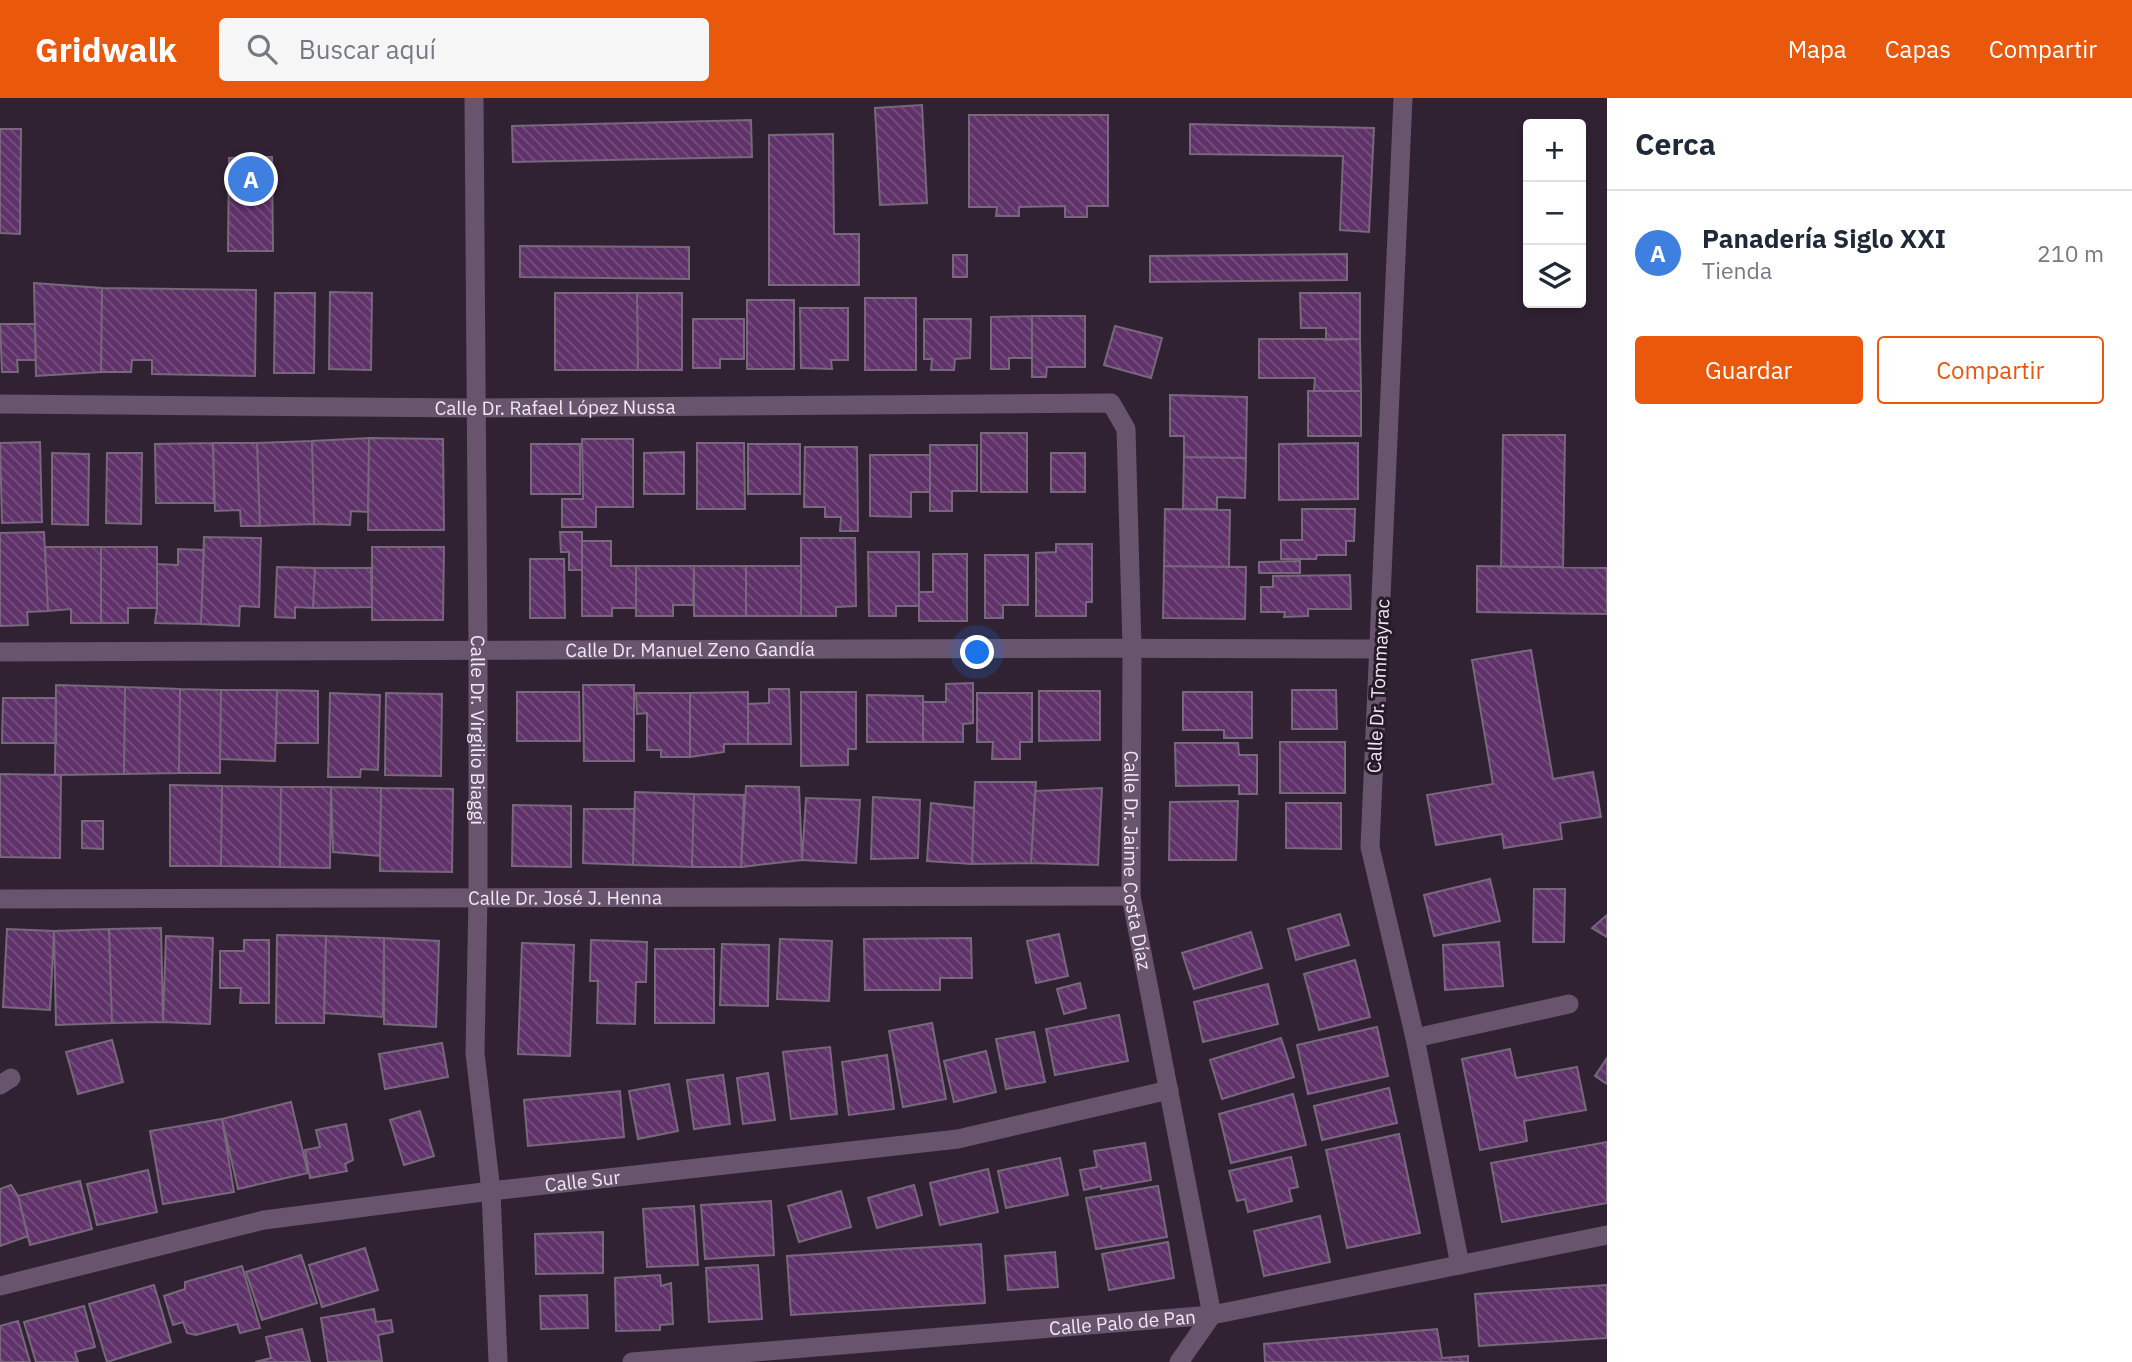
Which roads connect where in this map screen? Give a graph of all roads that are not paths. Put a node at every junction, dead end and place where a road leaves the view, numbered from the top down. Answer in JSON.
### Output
{"nodes":[{"id":1,"x":474,"y":98,"type":"edge"},
{"id":2,"x":1403,"y":98,"type":"edge"},
{"id":3,"x":0,"y":404,"type":"edge"},
{"id":4,"x":1111,"y":404,"type":"joint"},
{"id":5,"x":475,"y":408,"type":"junction"},
{"id":6,"x":1132,"y":647,"type":"junction"},
{"id":7,"x":1380,"y":649,"type":"junction"},
{"id":8,"x":0,"y":652,"type":"edge"},
{"id":9,"x":478,"y":652,"type":"junction"},
{"id":10,"x":1131,"y":896,"type":"junction"},
{"id":11,"x":478,"y":897,"type":"junction"},
{"id":12,"x":0,"y":899,"type":"edge"},
{"id":13,"x":1569,"y":1004,"type":"dead end"},
{"id":14,"x":1415,"y":1038,"type":"junction"},
{"id":15,"x":1169,"y":1090,"type":"junction"},
{"id":16,"x":491,"y":1191,"type":"junction"},
{"id":17,"x":1607,"y":1235,"type":"edge"},
{"id":18,"x":1460,"y":1265,"type":"junction"},
{"id":19,"x":0,"y":1286,"type":"edge"},
{"id":20,"x":1212,"y":1315,"type":"junction"},
{"id":21,"x":759,"y":1357,"type":"edge"},
{"id":22,"x":498,"y":1362,"type":"edge"},
{"id":23,"x":632,"y":1362,"type":"edge"},
{"id":24,"x":1179,"y":1362,"type":"edge"}],
"edges":[{"from":1,"to":5,"type":"street","name":"Calle Dr. Virgilio Biaggi"},
{"from":2,"to":7,"type":"street","name":"Calle Dr. Tommayrac"},
{"from":3,"to":5,"type":"street","name":"Calle Dr. Rafael López Nussa"},
{"from":4,"to":5,"type":"street","name":"Calle Dr. Rafael López Nussa"},
{"from":4,"to":6,"type":"street","name":"Calle Dr. Jaime Costa Díaz"},
{"from":5,"to":9,"type":"street","name":"Calle Dr. Virgilio Biaggi"},
{"from":6,"to":7,"type":"street","name":"Calle Dr. Manuel Zeno Gandía"},
{"from":6,"to":9,"type":"street","name":"Calle Dr. Manuel Zeno Gandía"},
{"from":6,"to":10,"type":"street","name":"Calle Dr. Jaime Costa Díaz"},
{"from":7,"to":14,"type":"street","name":"Calle Dr. Tommayrac"},
{"from":8,"to":9,"type":"street","name":"Calle Dr. Manuel Zeno Gandía"},
{"from":9,"to":11,"type":"street","name":"Calle Dr. Virgilio Biaggi"},
{"from":10,"to":11,"type":"street","name":"Calle Dr. José J. Henna"},
{"from":10,"to":15,"type":"street","name":"Calle Dr. Jaime Costa Díaz"},
{"from":11,"to":12,"type":"street","name":"Calle Dr. José J. Henna"},
{"from":11,"to":16,"type":"street","name":"Calle Dr. Virgilio Biaggi"},
{"from":13,"to":14,"type":"street"},
{"from":14,"to":18,"type":"street","name":"Calle Dr. Tommayrac"},
{"from":15,"to":16,"type":"street","name":"Calle Sur"},
{"from":15,"to":20,"type":"street","name":"Calle Dr. Jaime Costa Díaz"},
{"from":16,"to":19,"type":"street","name":"Calle Sur"},
{"from":16,"to":22,"type":"street","name":"Calle Dr. Virgilio Biaggi"},
{"from":17,"to":18,"type":"street","name":"Calle Palo de Pan"},
{"from":18,"to":20,"type":"street","name":"Calle Palo de Pan"},
{"from":20,"to":21,"type":"street","name":"Calle Palo de Pan"},
{"from":20,"to":24,"type":"street"},
{"from":21,"to":23,"type":"street","name":"Calle Palo de Pan"}]}
